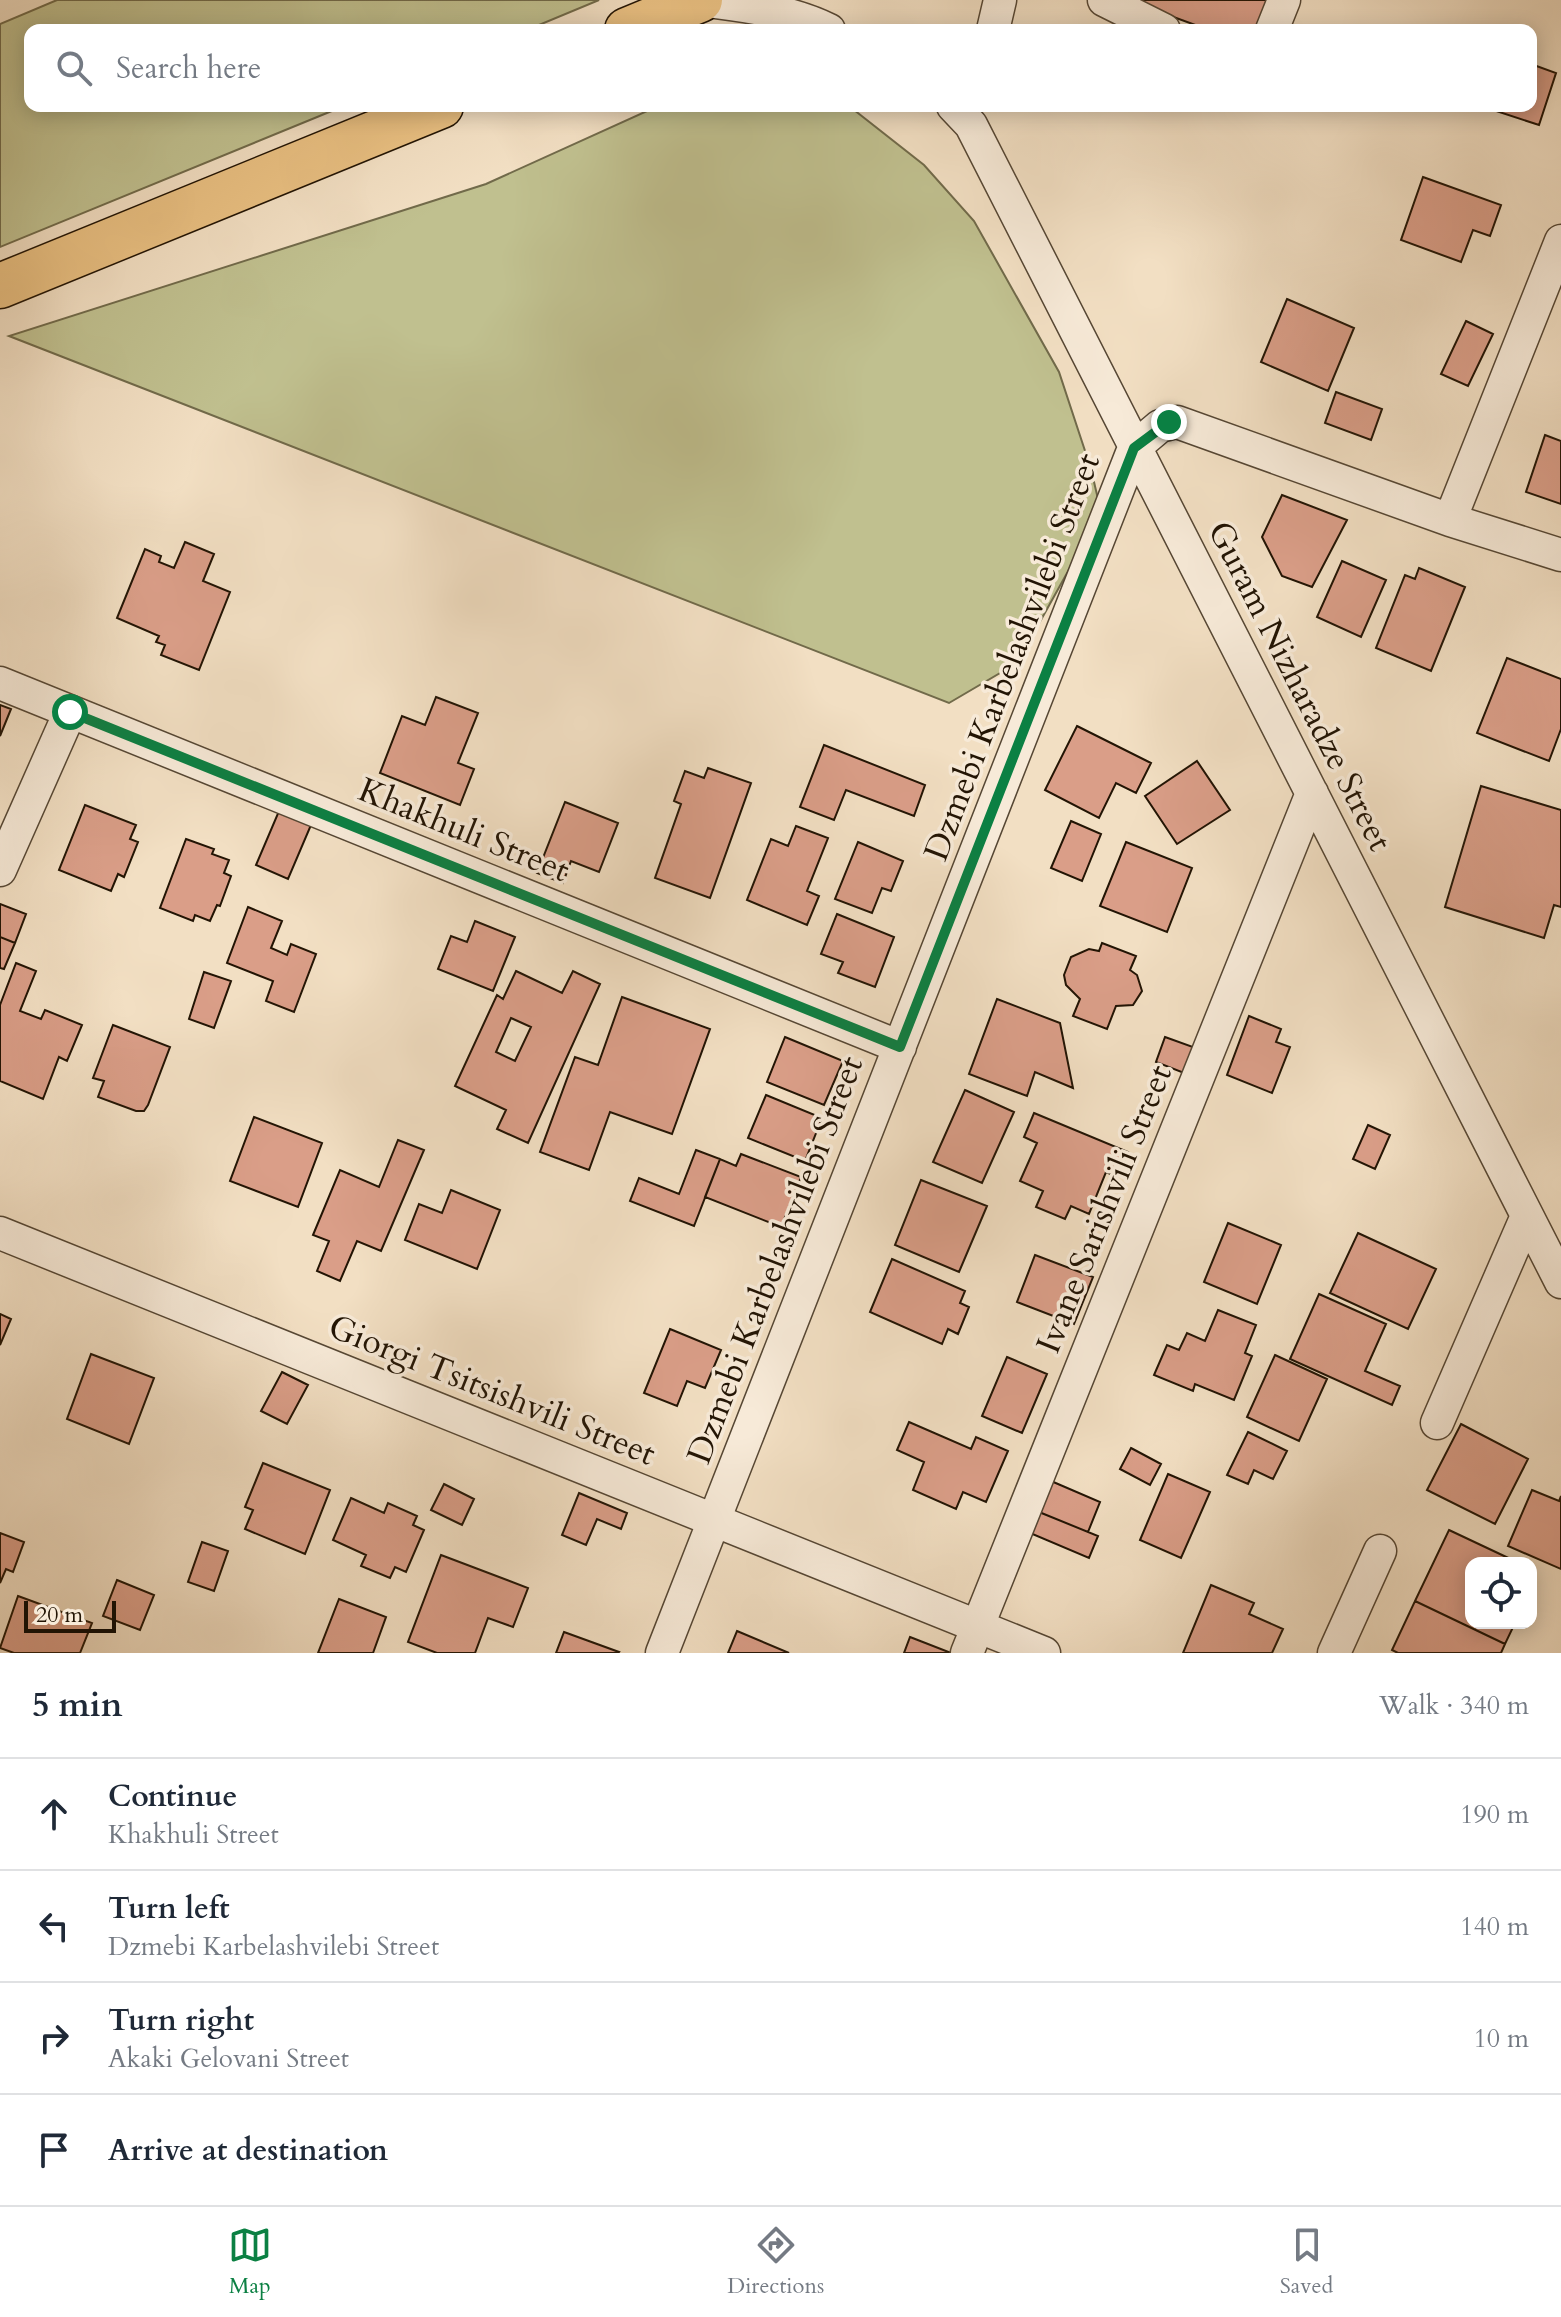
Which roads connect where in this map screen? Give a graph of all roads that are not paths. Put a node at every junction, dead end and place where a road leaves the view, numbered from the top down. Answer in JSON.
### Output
{"nodes":[{"id":1,"x":700,"y":0,"type":"edge"},
{"id":2,"x":1000,"y":0,"type":"edge"},
{"id":3,"x":1104,"y":0,"type":"edge"},
{"id":4,"x":1284,"y":0,"type":"edge"},
{"id":5,"x":642,"y":24,"type":"edge"},
{"id":6,"x":817,"y":24,"type":"edge"},
{"id":7,"x":994,"y":24,"type":"edge"},
{"id":8,"x":1152,"y":24,"type":"edge"},
{"id":9,"x":1274,"y":24,"type":"edge"},
{"id":10,"x":426,"y":112,"type":"edge"},
{"id":11,"x":966,"y":112,"type":"edge"},
{"id":12,"x":1561,"y":241,"type":"edge"},
{"id":13,"x":0,"y":286,"type":"edge"},
{"id":14,"x":1134,"y":448,"type":"junction"},
{"id":15,"x":1450,"y":520,"type":"junction"},
{"id":16,"x":1561,"y":555,"type":"edge"},
{"id":17,"x":0,"y":683,"type":"edge"},
{"id":18,"x":70,"y":712,"type":"junction"},
{"id":19,"x":1312,"y":793,"type":"junction"},
{"id":20,"x":0,"y":870,"type":"edge"},
{"id":21,"x":900,"y":1047,"type":"junction"},
{"id":22,"x":1527,"y":1216,"type":"junction"},
{"id":23,"x":0,"y":1233,"type":"edge"},
{"id":24,"x":1561,"y":1282,"type":"edge"},
{"id":25,"x":1437,"y":1423,"type":"dead end"},
{"id":26,"x":714,"y":1520,"type":"junction"},
{"id":27,"x":1380,"y":1551,"type":"dead end"},
{"id":28,"x":972,"y":1640,"type":"edge"},
{"id":29,"x":662,"y":1653,"type":"edge"},
{"id":30,"x":1044,"y":1653,"type":"edge"},
{"id":31,"x":1334,"y":1653,"type":"edge"}],
"edges":[{"from":1,"to":5,"type":"highway"},
{"from":1,"to":6,"type":"street"},
{"from":2,"to":7,"type":"street"},
{"from":3,"to":8,"type":"street"},
{"from":4,"to":9,"type":"street"},
{"from":10,"to":13,"type":"highway"},
{"from":11,"to":14,"type":"street","name":"Guram Nizharadze Street"},
{"from":12,"to":15,"type":"street"},
{"from":14,"to":15,"type":"street"},
{"from":14,"to":19,"type":"street","name":"Guram Nizharadze Street"},
{"from":14,"to":21,"type":"street","name":"Dzmebi Karbelashvilebi Street"},
{"from":15,"to":16,"type":"street"},
{"from":17,"to":18,"type":"street","name":"Khakhuli Street"},
{"from":18,"to":20,"type":"street"},
{"from":18,"to":21,"type":"street","name":"Khakhuli Street"},
{"from":19,"to":22,"type":"street","name":"Guram Nizharadze Street"},
{"from":19,"to":28,"type":"street","name":"Ivane Sarishvili Street"},
{"from":21,"to":26,"type":"street","name":"Dzmebi Karbelashvilebi Street"},
{"from":22,"to":24,"type":"street","name":"Guram Nizharadze Street"},
{"from":22,"to":25,"type":"street"},
{"from":23,"to":26,"type":"street","name":"Giorgi Tsitsishvili Street"},
{"from":26,"to":28,"type":"street","name":"Giorgi Tsitsishvili Street"},
{"from":26,"to":29,"type":"street","name":"Dzmebi Karbelashvilebi Street"},
{"from":27,"to":31,"type":"street"},
{"from":28,"to":30,"type":"street","name":"Giorgi Tsitsishvili Street"}]}
